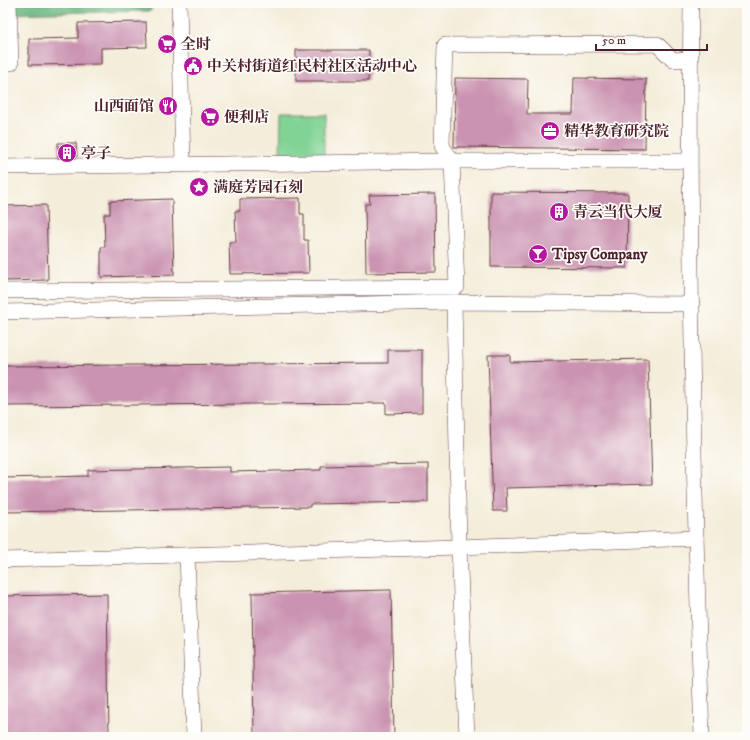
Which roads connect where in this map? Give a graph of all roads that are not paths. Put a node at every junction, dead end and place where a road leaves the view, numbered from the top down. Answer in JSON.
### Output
{"nodes":[{"id":1,"x":9,"y":3,"type":"edge"},
{"id":2,"x":179,"y":3,"type":"edge"},
{"id":3,"x":691,"y":3,"type":"edge"},
{"id":4,"x":690,"y":59,"type":"junction"},
{"id":5,"x":10,"y":63,"type":"dead end"},
{"id":6,"x":452,"y":161,"type":"junction"},
{"id":7,"x":690,"y":162,"type":"junction"},
{"id":8,"x":183,"y":164,"type":"junction"},
{"id":9,"x":3,"y":167,"type":"edge"},
{"id":10,"x":3,"y":291,"type":"edge"},
{"id":11,"x":454,"y":302,"type":"junction"},
{"id":12,"x":692,"y":304,"type":"junction"},
{"id":13,"x":3,"y":312,"type":"edge"},
{"id":14,"x":696,"y":538,"type":"junction"},
{"id":15,"x":459,"y":547,"type":"junction"},
{"id":16,"x":187,"y":555,"type":"junction"},
{"id":17,"x":3,"y":560,"type":"edge"},
{"id":18,"x":194,"y":737,"type":"edge"},
{"id":19,"x":467,"y":737,"type":"edge"},
{"id":20,"x":702,"y":737,"type":"edge"}],
"edges":[{"from":1,"to":5,"type":"street"},
{"from":2,"to":8,"type":"street"},
{"from":3,"to":4,"type":"street"},
{"from":4,"to":6,"type":"street"},
{"from":4,"to":7,"type":"street"},
{"from":6,"to":7,"type":"street"},
{"from":6,"to":8,"type":"street"},
{"from":6,"to":10,"type":"street"},
{"from":7,"to":12,"type":"street"},
{"from":8,"to":9,"type":"street"},
{"from":11,"to":12,"type":"street"},
{"from":11,"to":13,"type":"street"},
{"from":11,"to":15,"type":"street"},
{"from":12,"to":14,"type":"street"},
{"from":14,"to":15,"type":"street"},
{"from":14,"to":20,"type":"street"},
{"from":15,"to":16,"type":"street"},
{"from":15,"to":19,"type":"street"},
{"from":16,"to":17,"type":"street"},
{"from":16,"to":18,"type":"street"}]}
